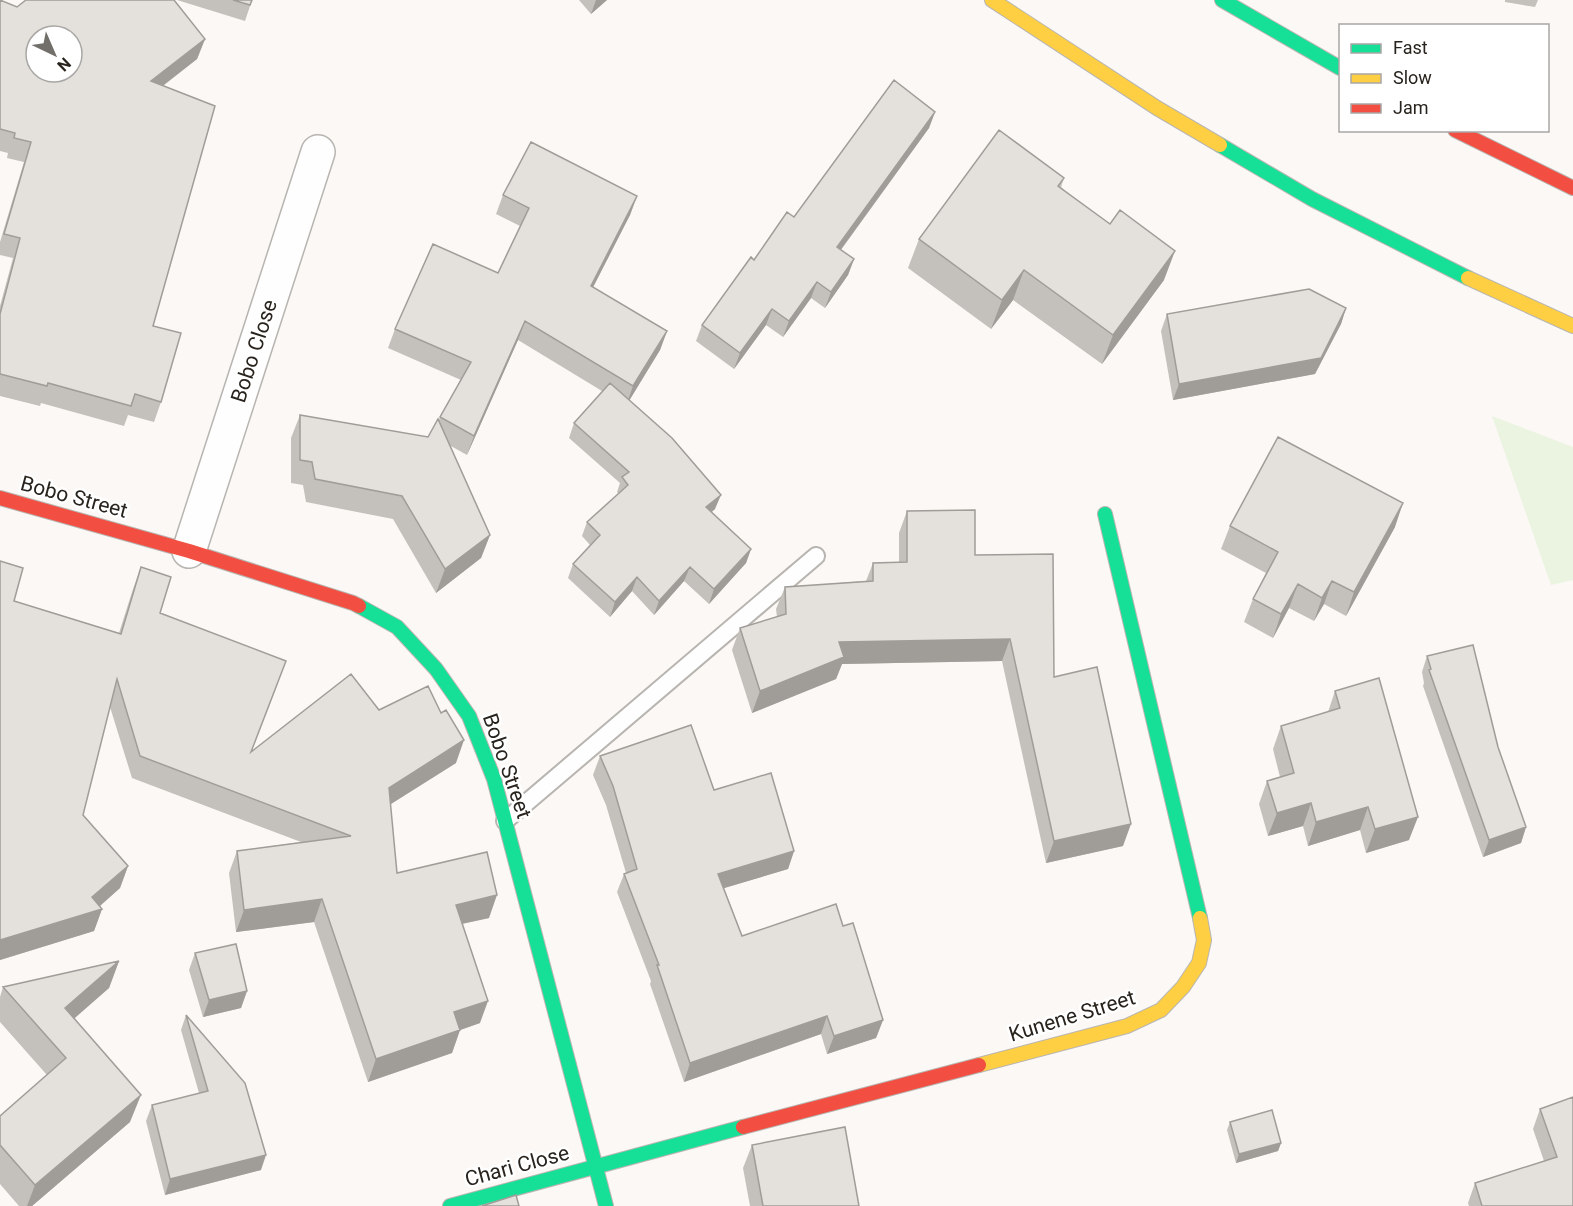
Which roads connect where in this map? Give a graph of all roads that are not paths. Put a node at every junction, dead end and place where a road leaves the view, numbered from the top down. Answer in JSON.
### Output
{"nodes":[{"id":1,"x":992,"y":0,"type":"edge"},
{"id":2,"x":1222,"y":0,"type":"edge"},
{"id":3,"x":1339,"y":67,"type":"edge"},
{"id":4,"x":1459,"y":132,"type":"edge"},
{"id":5,"x":318,"y":152,"type":"dead end"},
{"id":6,"x":1573,"y":188,"type":"edge"},
{"id":7,"x":1573,"y":326,"type":"edge"},
{"id":8,"x":0,"y":498,"type":"edge"},
{"id":9,"x":1105,"y":514,"type":"dead end"},
{"id":10,"x":189,"y":550,"type":"junction"},
{"id":11,"x":816,"y":556,"type":"dead end"},
{"id":12,"x":505,"y":821,"type":"junction"},
{"id":13,"x":595,"y":1166,"type":"junction"},
{"id":14,"x":450,"y":1206,"type":"edge"},
{"id":15,"x":606,"y":1206,"type":"edge"}],
"edges":[{"from":1,"to":7,"type":"street"},
{"from":2,"to":3,"type":"street"},
{"from":4,"to":6,"type":"street"},
{"from":5,"to":10,"type":"street","name":"Bobo Close"},
{"from":8,"to":10,"type":"street","name":"Bobo Street"},
{"from":9,"to":13,"type":"street","name":"Kunene Street"},
{"from":10,"to":12,"type":"street","name":"Bobo Street"},
{"from":11,"to":12,"type":"lane"},
{"from":12,"to":13,"type":"street","name":"Bobo Street"},
{"from":13,"to":14,"type":"street","name":"Chari Close"},
{"from":13,"to":15,"type":"street","name":"Bobo Street"}]}
